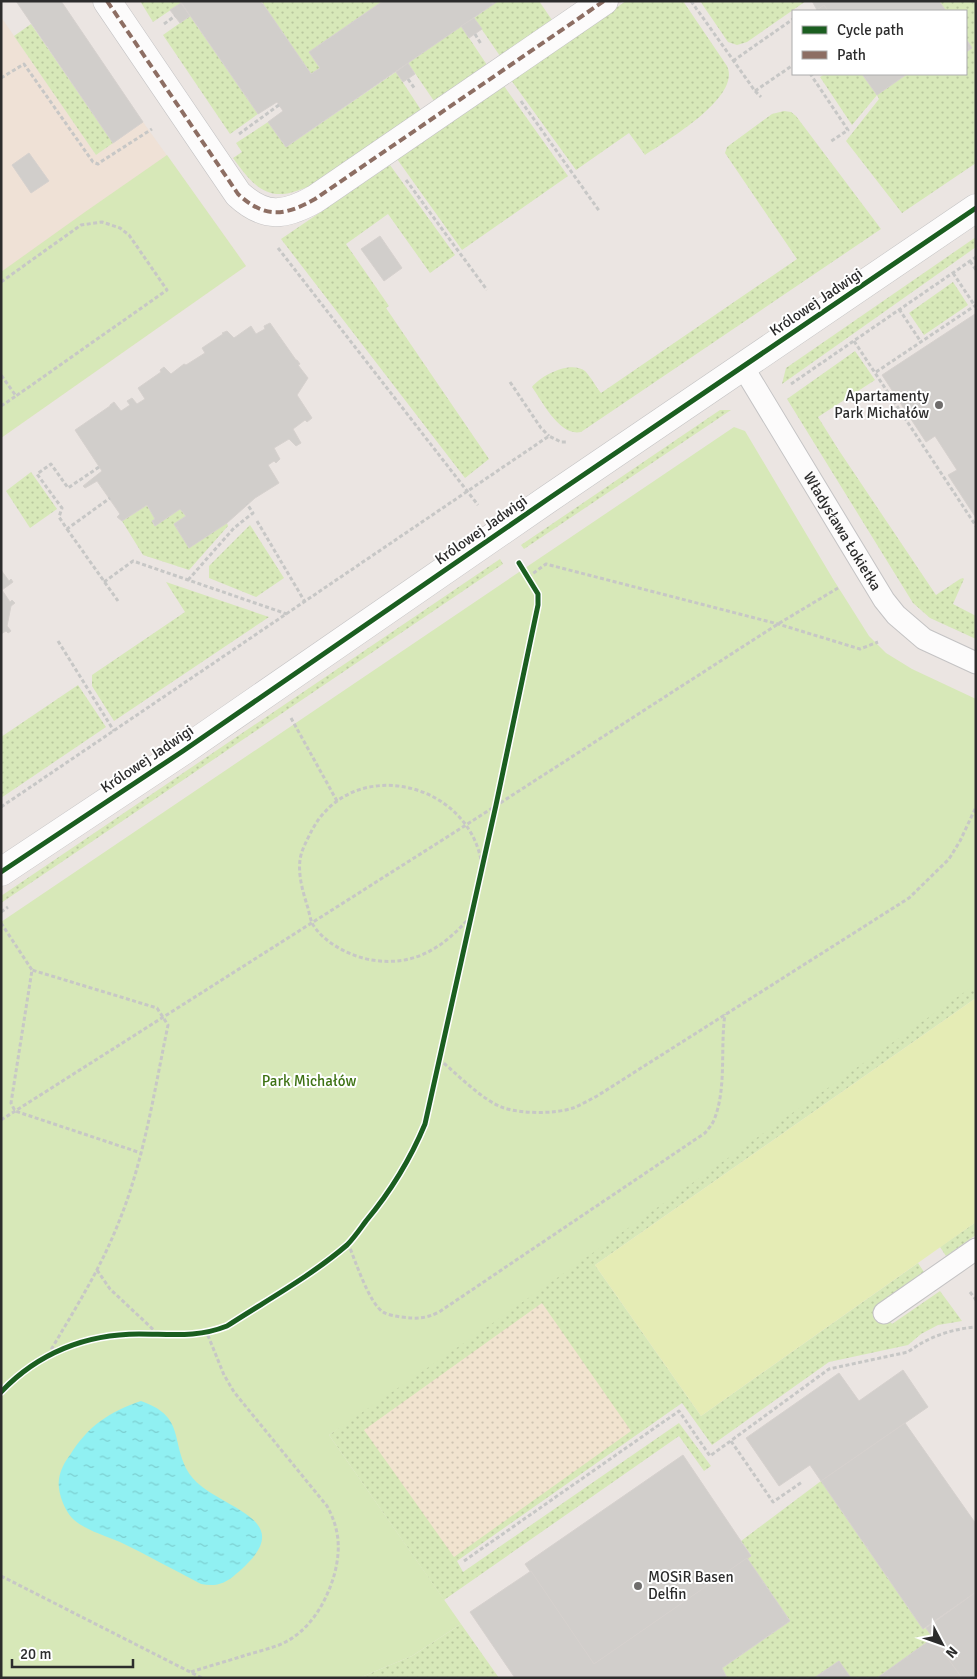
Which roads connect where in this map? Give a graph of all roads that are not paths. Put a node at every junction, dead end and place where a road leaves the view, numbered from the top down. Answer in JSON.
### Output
{"nodes":[{"id":1,"x":107,"y":1,"type":"edge"},
{"id":2,"x":604,"y":1,"type":"edge"},
{"id":3,"x":976,"y":208,"type":"edge"},
{"id":4,"x":743,"y":367,"type":"junction"},
{"id":5,"x":976,"y":663,"type":"edge"},
{"id":6,"x":1,"y":872,"type":"edge"},
{"id":7,"x":976,"y":1249,"type":"edge"},
{"id":8,"x":884,"y":1313,"type":"dead end"}],
"edges":[{"from":1,"to":2,"type":"street"},
{"from":3,"to":4,"type":"street","name":"Królowej Jadwigi"},
{"from":4,"to":5,"type":"lane","name":"Władysława Łokietka"},
{"from":4,"to":6,"type":"street","name":"Królowej Jadwigi"},
{"from":7,"to":8,"type":"lane"}]}
